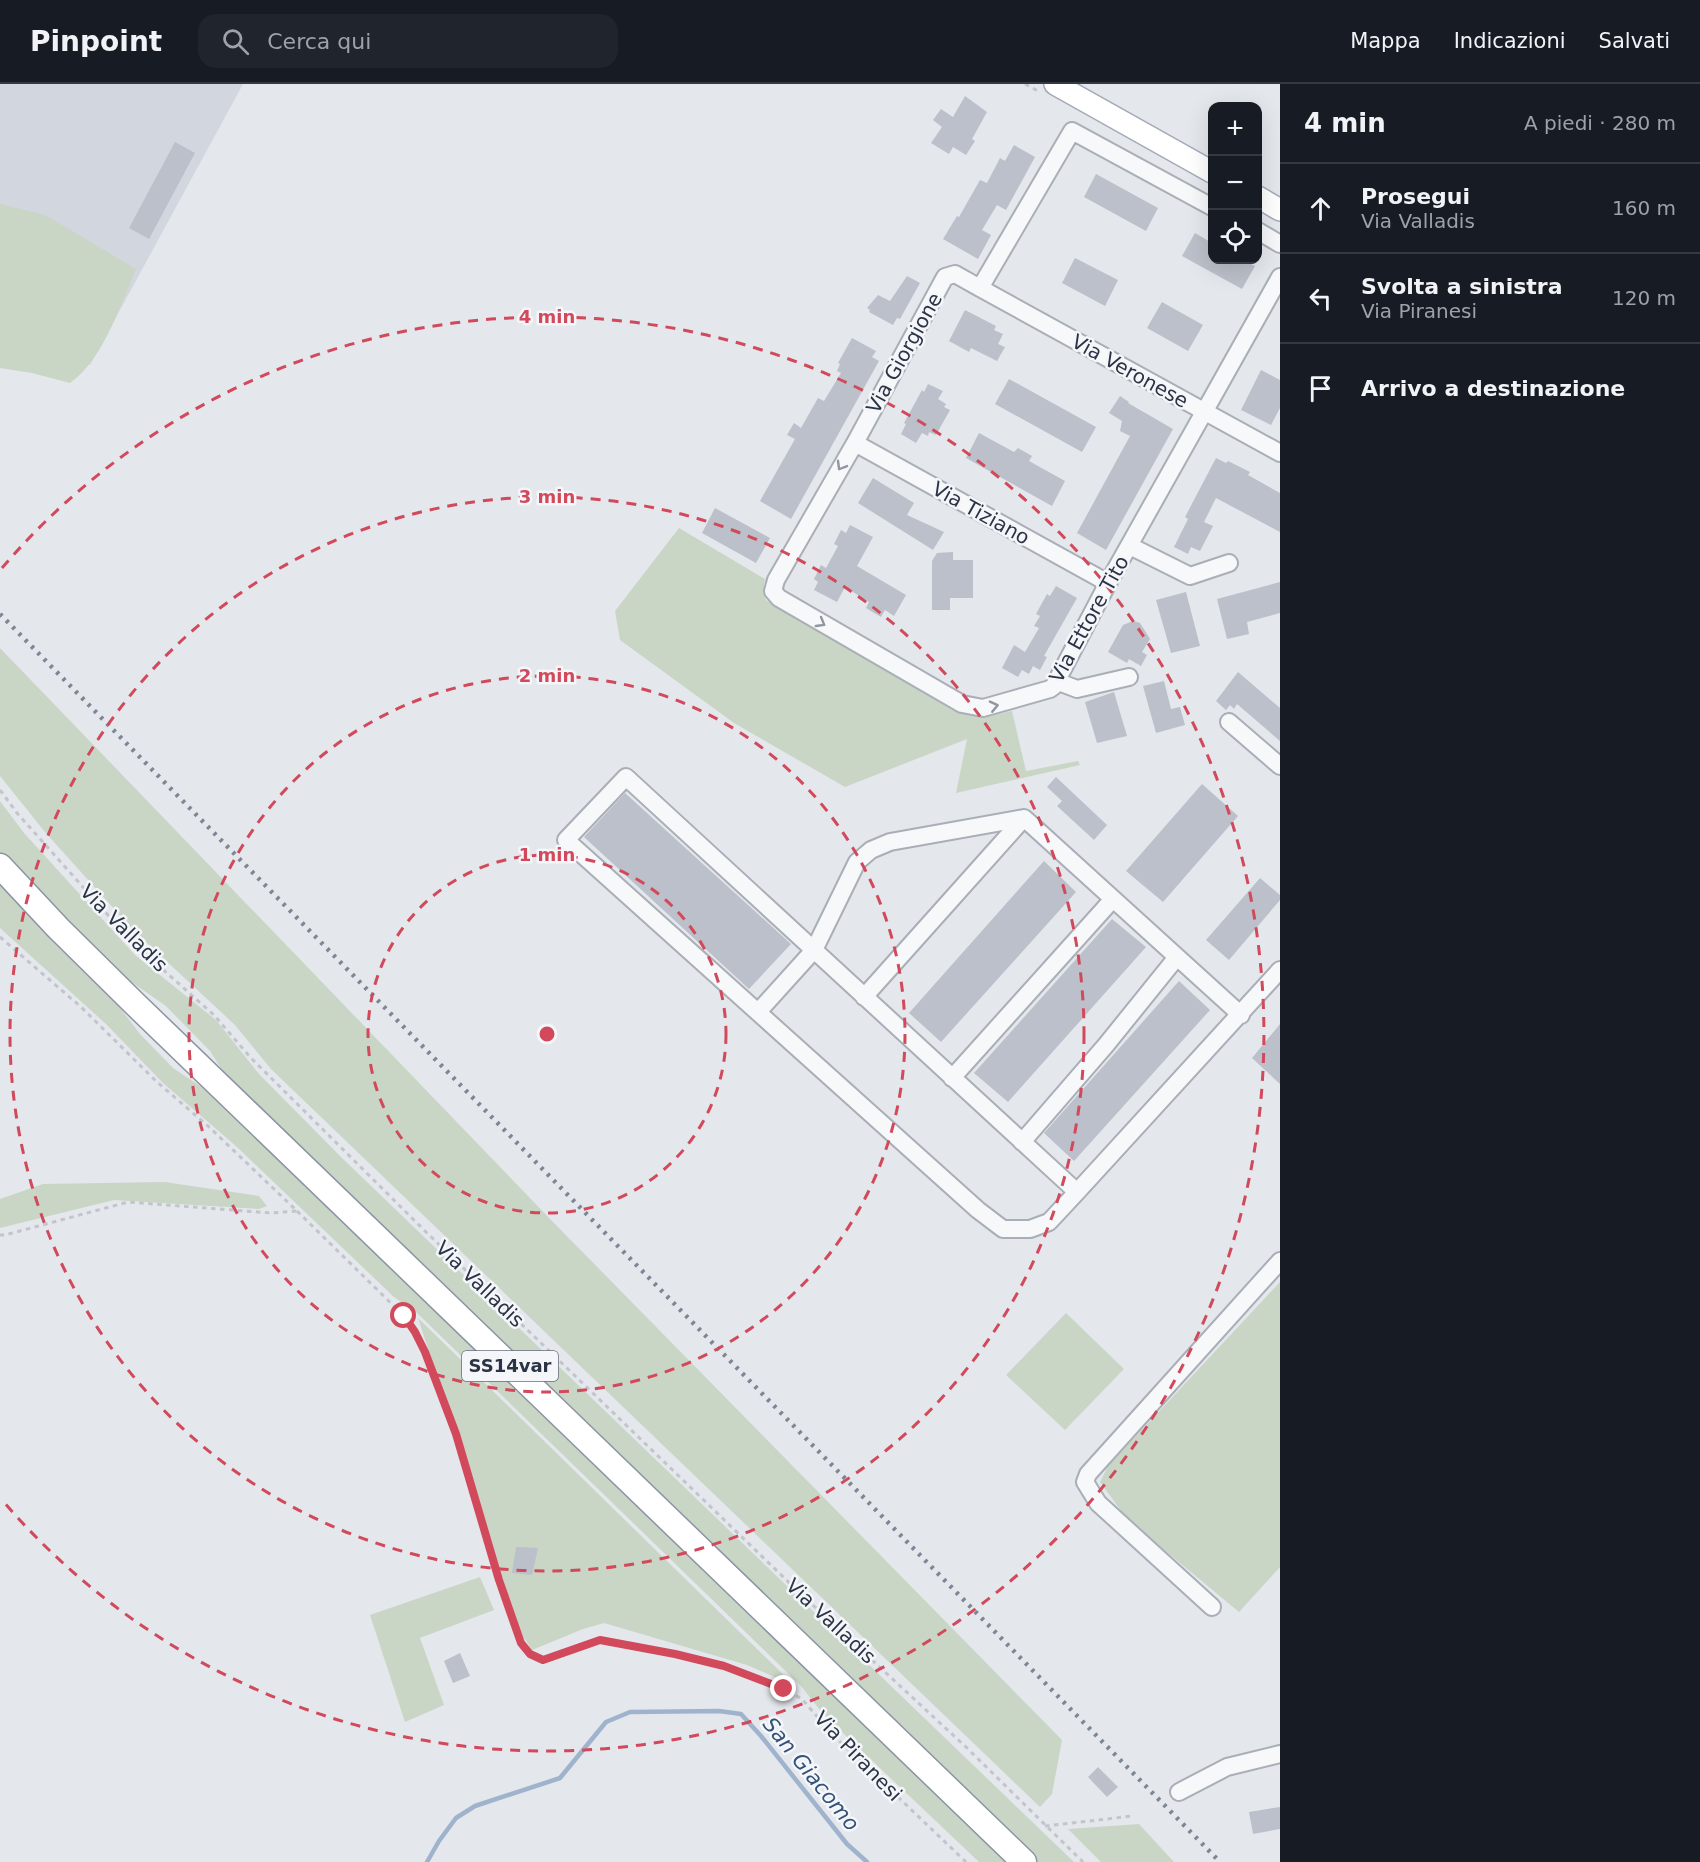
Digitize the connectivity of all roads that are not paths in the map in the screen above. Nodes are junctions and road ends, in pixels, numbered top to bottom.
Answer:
1 (1054, 84) edge
2 (1208, 170) edge
3 (1262, 200) edge
4 (1208, 205) edge
5 (1280, 210) edge
6 (1262, 234) edge
7 (1280, 243) edge
8 (1280, 277) edge
9 (980, 288) junction
10 (1206, 412) junction
11 (855, 442) junction
12 (1280, 453) edge
13 (1130, 546) junction
14 (1229, 563) dead end
15 (1108, 583) junction
16 (773, 591) joint
17 (1129, 676) dead end
18 (1056, 681) junction
19 (1229, 722) dead end
20 (1280, 766) edge
21 (1024, 818) junction
22 (0, 866) edge
23 (1113, 899) junction
24 (814, 950) junction
25 (1177, 957) junction
26 (1280, 970) edge
27 (864, 997) junction
28 (758, 1012) junction
29 (1241, 1015) junction
30 (952, 1078) junction
31 (1022, 1142) junction
32 (1077, 1192) junction
33 (1280, 1261) edge
34 (1212, 1607) dead end
35 (1280, 1754) edge
36 (1179, 1792) dead end
37 (1024, 1862) edge

1 - 2 main road
3 - 5 main road
4 - 9 street
6 - 7 street
8 - 10 street, Via Ettore Tito
9 - 10 street, Via Veronese
9 - 11 street, Via Giorgione
10 - 12 street, Via Veronese
10 - 13 street, Via Ettore Tito
11 - 15 street, Via Tiziano
11 -> 16 street, Via Giorgione
13 - 14 street
13 - 15 street, Via Ettore Tito
15 - 18 street, Via Ettore Tito
16 -> 18 street, Via Ettore Tito
17 - 18 street
19 - 20 street
21 - 23 street
21 - 24 street
21 - 27 street
22 - 37 highway, SS14var
23 - 25 street
23 - 30 street
24 - 27 street
24 - 28 street
24 - 28 street
25 - 29 street
25 - 31 street
26 - 29 street
27 - 30 street
28 - 32 street
29 - 32 street
30 - 31 street
31 - 32 street
33 - 34 street
35 - 36 street

